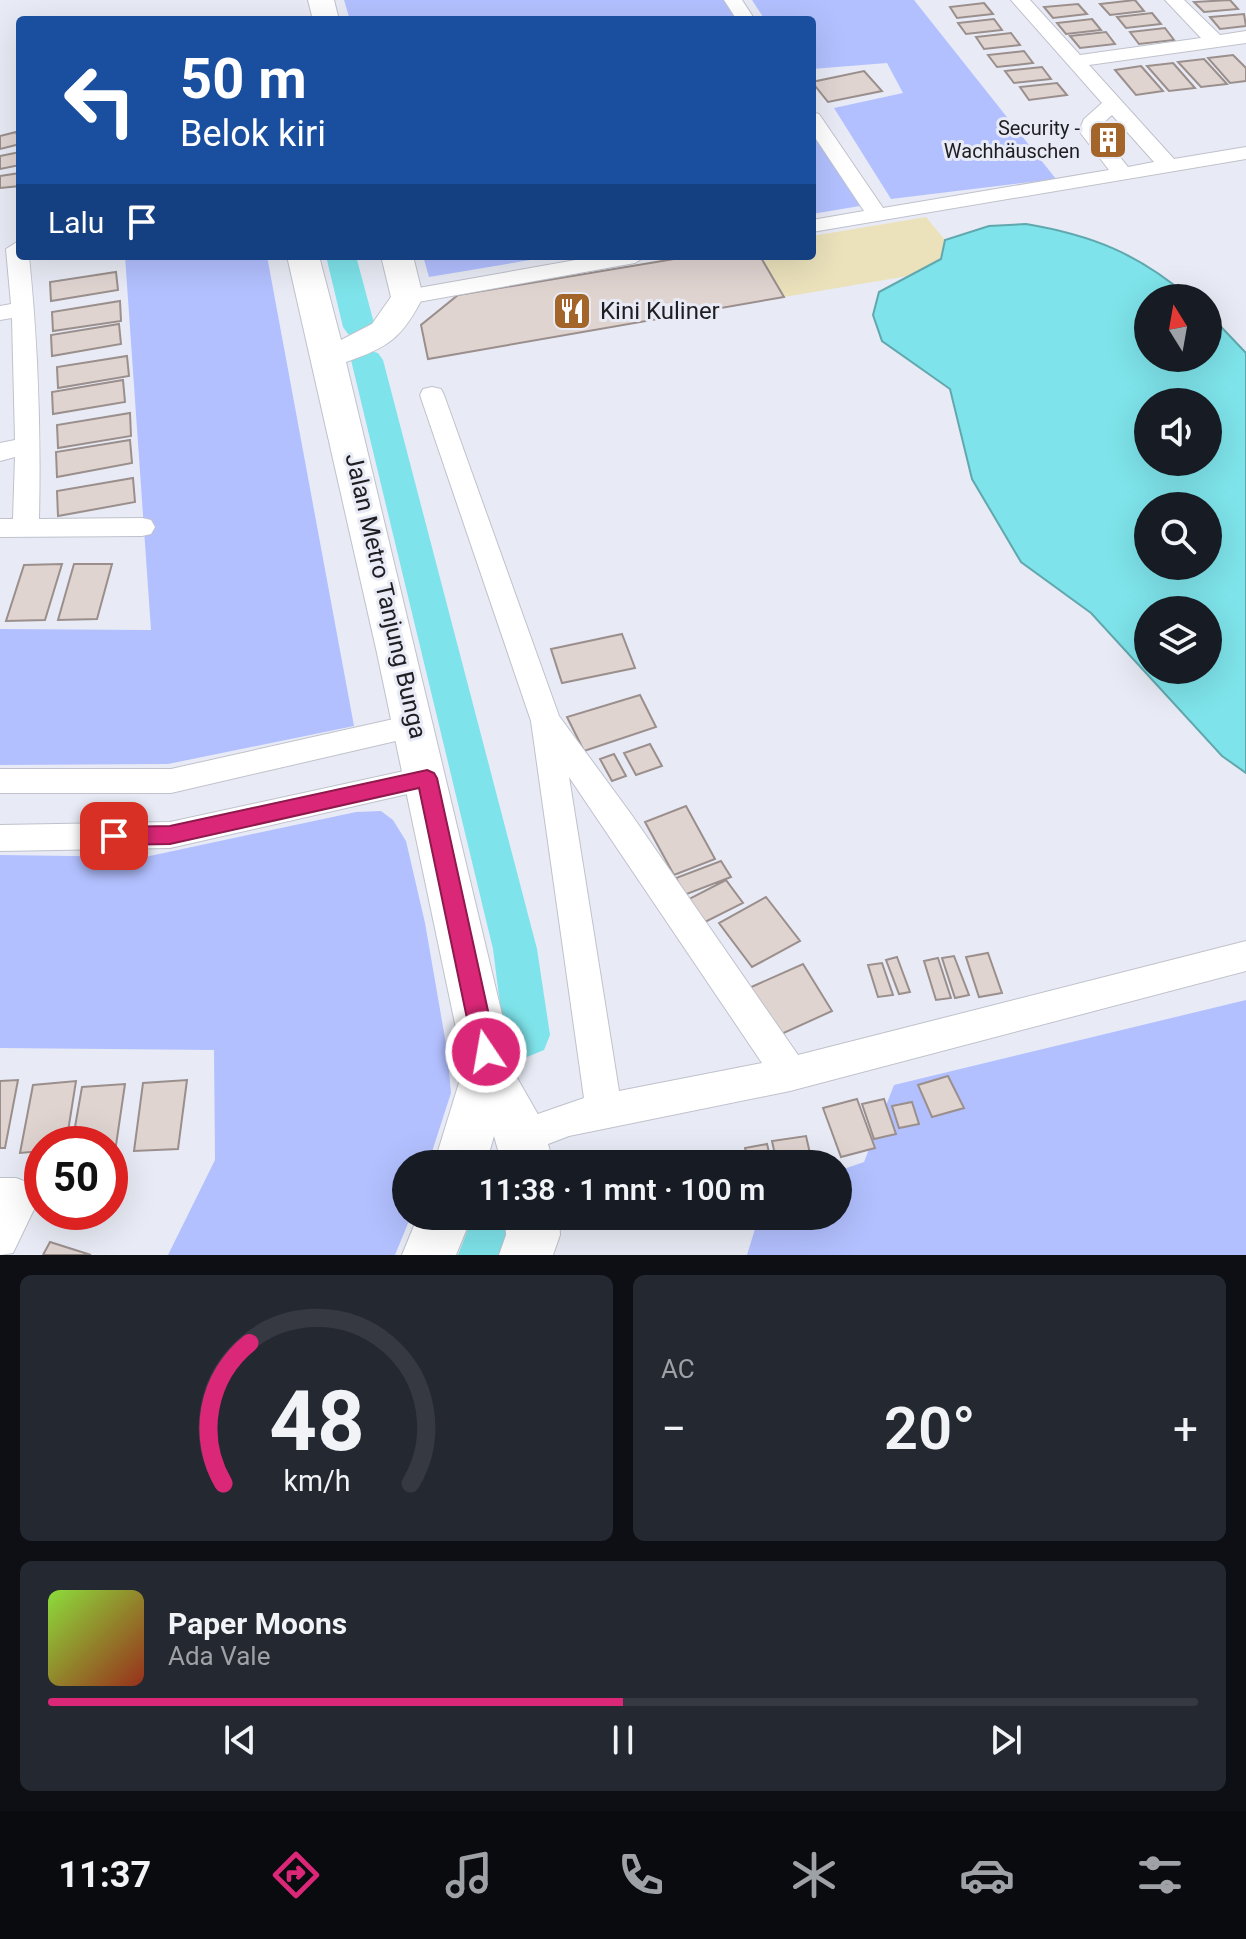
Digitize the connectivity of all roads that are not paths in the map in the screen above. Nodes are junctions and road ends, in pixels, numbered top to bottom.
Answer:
1 (1020, 0) edge
2 (1174, 0) edge
3 (1246, 37) edge
4 (1216, 42) junction
5 (1074, 62) junction
6 (1111, 105) junction
7 (816, 124) edge
8 (1246, 153) edge
9 (1168, 165) junction
10 (1122, 173) junction
11 (877, 215) junction
12 (816, 225) edge
13 (12, 243) edge
14 (304, 260) edge
15 (398, 260) edge
16 (613, 260) edge
17 (407, 297) junction
18 (12, 311) edge
19 (328, 356) junction
20 (432, 395) dead end
21 (28, 446) junction
22 (0, 452) edge
23 (142, 527) dead end
24 (13, 528) edge
25 (546, 721) junction
26 (416, 726) junction
27 (427, 778) junction
28 (0, 781) edge
29 (0, 838) edge
30 (1246, 956) edge
31 (487, 1073) junction
32 (790, 1074) junction
33 (604, 1111) junction
34 (464, 1150) edge
35 (525, 1150) edge
36 (0, 1196) edge
37 (439, 1230) edge
38 (533, 1230) edge
39 (0, 1240) edge
40 (429, 1255) edge
41 (526, 1255) edge

1 - 5 street
2 - 4 street
3 - 4 street
4 - 5 street
5 - 6 street
6 - 9 street
6 - 10 street
7 - 11 street
8 - 9 street
9 - 10 street
10 - 11 street
11 - 12 street
13 - 18 street
14 - 19 main road, Jalan Metro Tanjung Bunga
15 - 17 main road
16 - 17 street
17 - 19 main road
18 - 21 street
19 - 26 main road, Jalan Metro Tanjung Bunga
20 - 25 street
21 - 22 street
21 - 24 street
23 - 24 street
25 - 32 street
25 - 33 street
26 - 27 main road, Jalan Metro Tanjung Bunga
26 - 28 street
27 - 29 street
27 - 31 main road, Jalan Metro Tanjung Bunga
30 - 32 street
31 - 34 main road, Jalan Metro Tanjung Bunga
31 - 35 main road, Jalan Metro Tanjung Bunga
32 - 33 street
33 - 35 street
36 - 39 street
37 - 40 main road
38 - 41 main road

